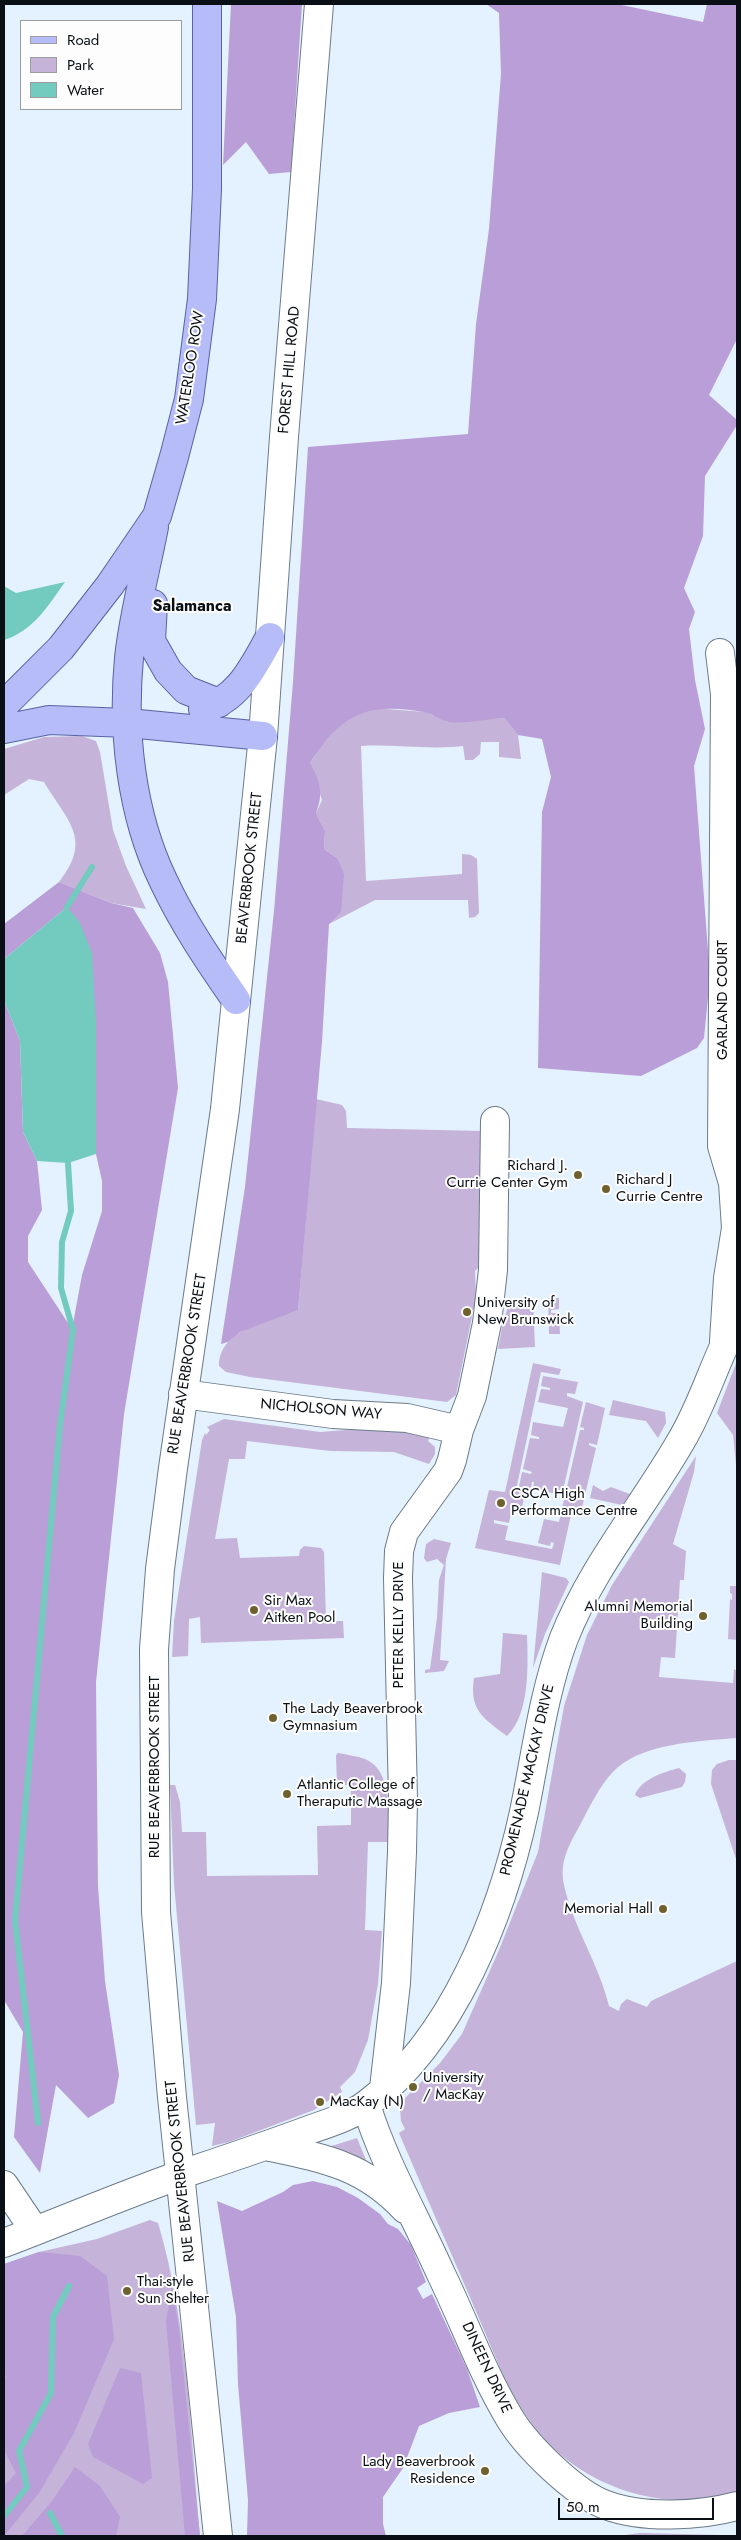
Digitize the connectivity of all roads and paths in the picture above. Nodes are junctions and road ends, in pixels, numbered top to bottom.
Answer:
1 (207, 4) edge
2 (319, 4) edge
3 (157, 516) junction
4 (270, 637) junction
5 (720, 653) dead end
6 (731, 693) edge
7 (219, 703) junction
8 (4, 704) edge
9 (128, 723) junction
10 (4, 729) edge
11 (263, 736) junction
12 (236, 1000) junction
13 (494, 1121) dead end
14 (736, 1230) edge
15 (737, 1320) edge
16 (723, 1344) junction
17 (183, 1394) junction
18 (459, 1430) junction
19 (375, 2096) junction
20 (266, 2146) junction
21 (181, 2175) junction
22 (4, 2185) edge
23 (420, 2226) junction
24 (36, 2231) junction
25 (4, 2243) edge
26 (737, 2506) edge
27 (218, 2536) edge

1 - 3 main road, WATERLOO ROW
2 - 4 street, FOREST HILL ROAD
3 - 7 main road
3 - 8 main road, WATERLOO ROW
3 - 9 main road
4 - 7 main road
4 - 11 street, FOREST HILL ROAD
5 - 6 street, GARLAND COURT
6 - 14 street, GARLAND COURT
7 - 9 main road
9 - 10 main road
9 - 11 main road
9 - 12 main road
11 - 12 street, BEAVERBROOK STREET
12 - 17 street, RUE BEAVERBROOK STREET
13 - 18 street, PETER KELLY DRIVE
14 - 16 street, GARLAND COURT
15 - 16 street, PROMENADE MACKAY DRIVE
16 - 19 street, PROMENADE MACKAY DRIVE
17 - 18 street, NICHOLSON WAY
17 - 21 street, RUE BEAVERBROOK STREET
18 - 19 street, PETER KELLY DRIVE
19 - 20 street, PROMENADE MACKAY DRIVE
19 - 23 street, DINEEN DRIVE
20 - 21 street, PROMENADE MACKAY DRIVE
20 - 23 street
21 - 24 street, PROMENADE MACKAY DRIVE
21 - 27 street, RUE BEAVERBROOK STREET
22 - 24 street
23 - 26 street, DINEEN DRIVE
24 - 25 street, PROMENADE MACKAY DRIVE

